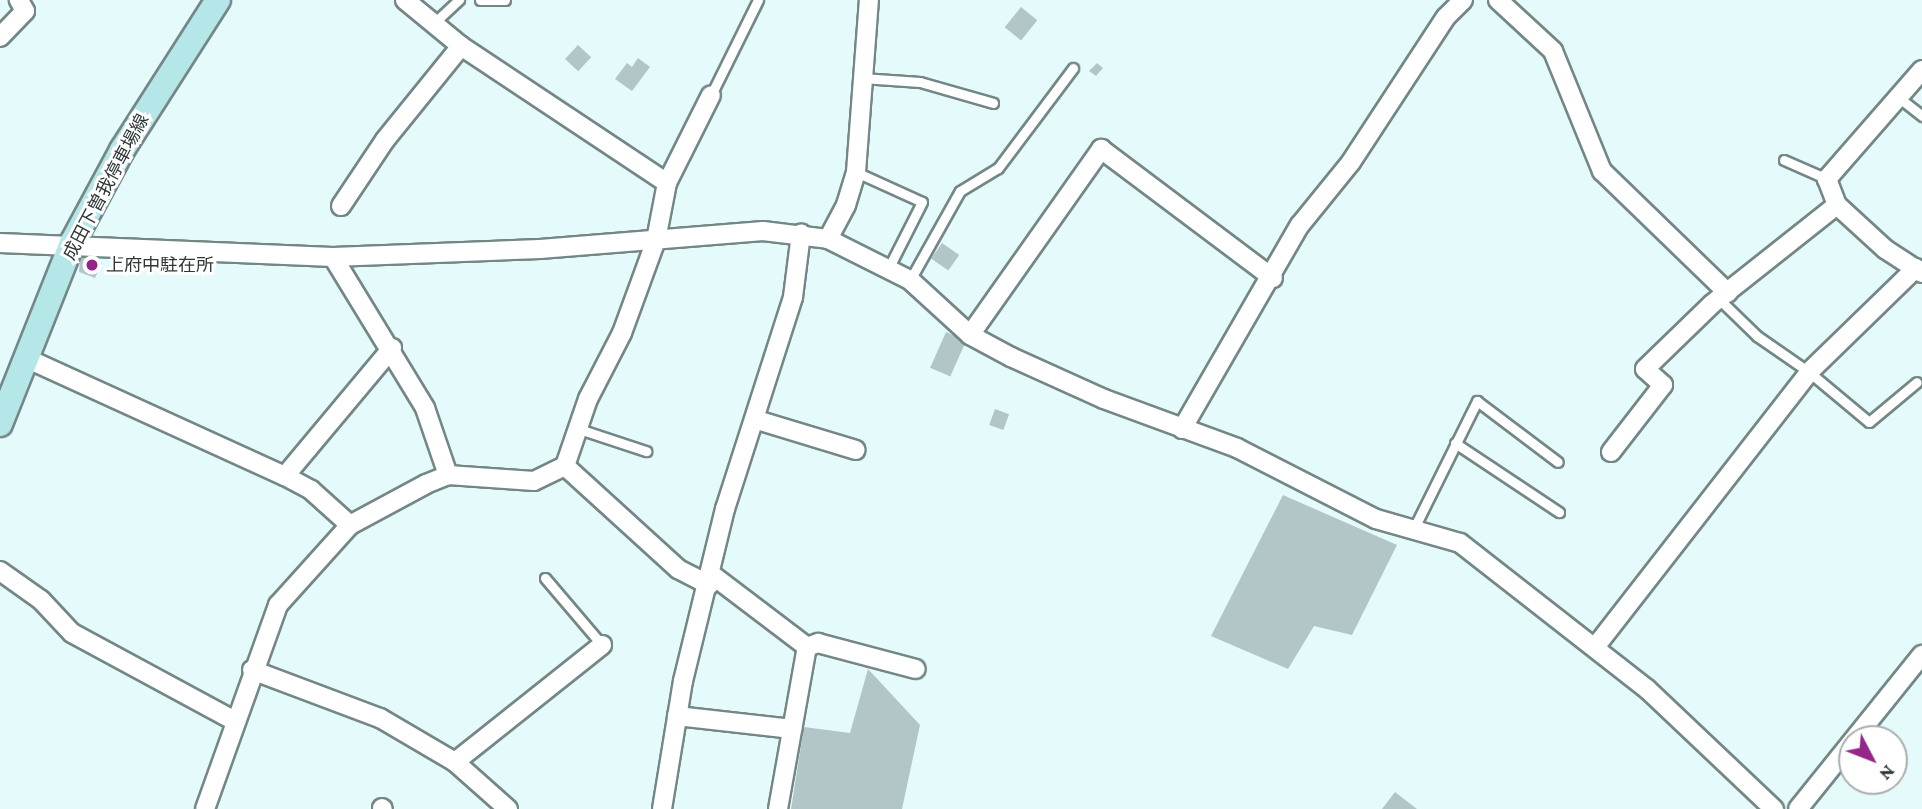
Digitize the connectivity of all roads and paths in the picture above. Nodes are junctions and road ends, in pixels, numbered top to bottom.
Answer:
1 (19, 0) edge
2 (218, 0) edge
3 (405, 0) edge
4 (459, 0) edge
5 (480, 0) edge
6 (505, 0) edge
7 (758, 0) edge
8 (869, 0) edge
9 (1463, 0) edge
10 (1498, 0) edge
11 (435, 22) junction
12 (0, 37) edge
13 (461, 46) junction
14 (1073, 68) dead end
15 (1922, 70) edge
16 (862, 78) junction
17 (711, 96) joint
18 (1896, 96) junction
19 (993, 103) dead end
20 (1922, 116) edge
21 (1784, 160) dead end
22 (856, 172) junction
23 (1827, 179) junction
24 (667, 183) junction
25 (1837, 205) junction
26 (341, 206) dead end
27 (801, 234) junction
28 (828, 239) junction
29 (656, 240) junction
30 (0, 243) edge
31 (72, 243) junction
32 (333, 257) junction
33 (889, 267) junction
34 (1919, 271) edge
35 (1273, 278) junction
36 (910, 280) junction
37 (1724, 297) junction
38 (970, 335) junction
39 (392, 348) junction
40 (28, 359) junction
41 (1809, 372) junction
42 (1917, 383) dead end
43 (757, 420) junction
44 (0, 424) edge
45 (579, 429) junction
46 (1182, 429) junction
47 (1455, 443) junction
48 (856, 450) dead end
49 (646, 451) dead end
50 (1611, 452) dead end
51 (1558, 462) dead end
52 (565, 466) junction
53 (449, 475) junction
54 (285, 476) junction
55 (1559, 512) dead end
56 (350, 525) junction
57 (1415, 528) junction
58 (0, 571) edge
59 (545, 578) dead end
60 (710, 579) junction
61 (602, 645) joint
62 (1596, 646) junction
63 (807, 647) junction
64 (1922, 655) edge
65 (916, 669) dead end
66 (252, 670) junction
67 (677, 716) junction
68 (233, 720) junction
69 (792, 729) junction
70 (455, 762) junction
71 (205, 809) edge
72 (508, 809) edge
73 (662, 809) edge
74 (778, 809) edge
75 (1774, 809) edge
76 (1798, 809) edge

1 - 12 street
2 - 31 main road, 成田下曽我停車場線
3 - 11 street
4 - 11 lane
5 - 6 lane
7 - 17 lane
8 - 16 street
9 - 35 street
10 - 37 street
11 - 13 street
13 - 24 street
13 - 26 street
14 - 36 lane
15 - 18 street
16 - 19 lane
16 - 22 street
17 - 24 street
18 - 20 lane
18 - 23 street
21 - 23 lane
22 - 28 street
22 - 33 lane
23 - 25 street
24 - 29 street
25 - 34 street
25 - 37 street
27 - 28 street
27 - 29 street
27 - 43 street
28 - 33 street
29 - 32 street
29 - 45 street
30 - 31 street
31 - 32 street
31 - 40 main road, 成田下曽我停車場線
32 - 39 street
33 - 36 street
34 - 41 street
35 - 38 street
35 - 46 street
36 - 38 street
37 - 41 lane
37 - 50 street
38 - 46 street
39 - 53 street
39 - 54 street
40 - 44 main road, 成田下曽我停車場線
40 - 54 street
41 - 42 lane
41 - 62 street
43 - 48 street
43 - 60 street
45 - 49 lane
45 - 52 street
46 - 57 street
47 - 51 lane
47 - 55 lane
47 - 57 lane
52 - 53 street
52 - 60 street
53 - 56 street
54 - 56 street
56 - 66 street
57 - 62 street
58 - 68 street
59 - 61 lane
60 - 63 street
60 - 67 street
61 - 70 street
62 - 75 street
63 - 65 street
63 - 69 street
64 - 76 street
66 - 68 street
66 - 70 street
67 - 69 street
67 - 73 street
68 - 71 street
69 - 74 street
70 - 72 street

